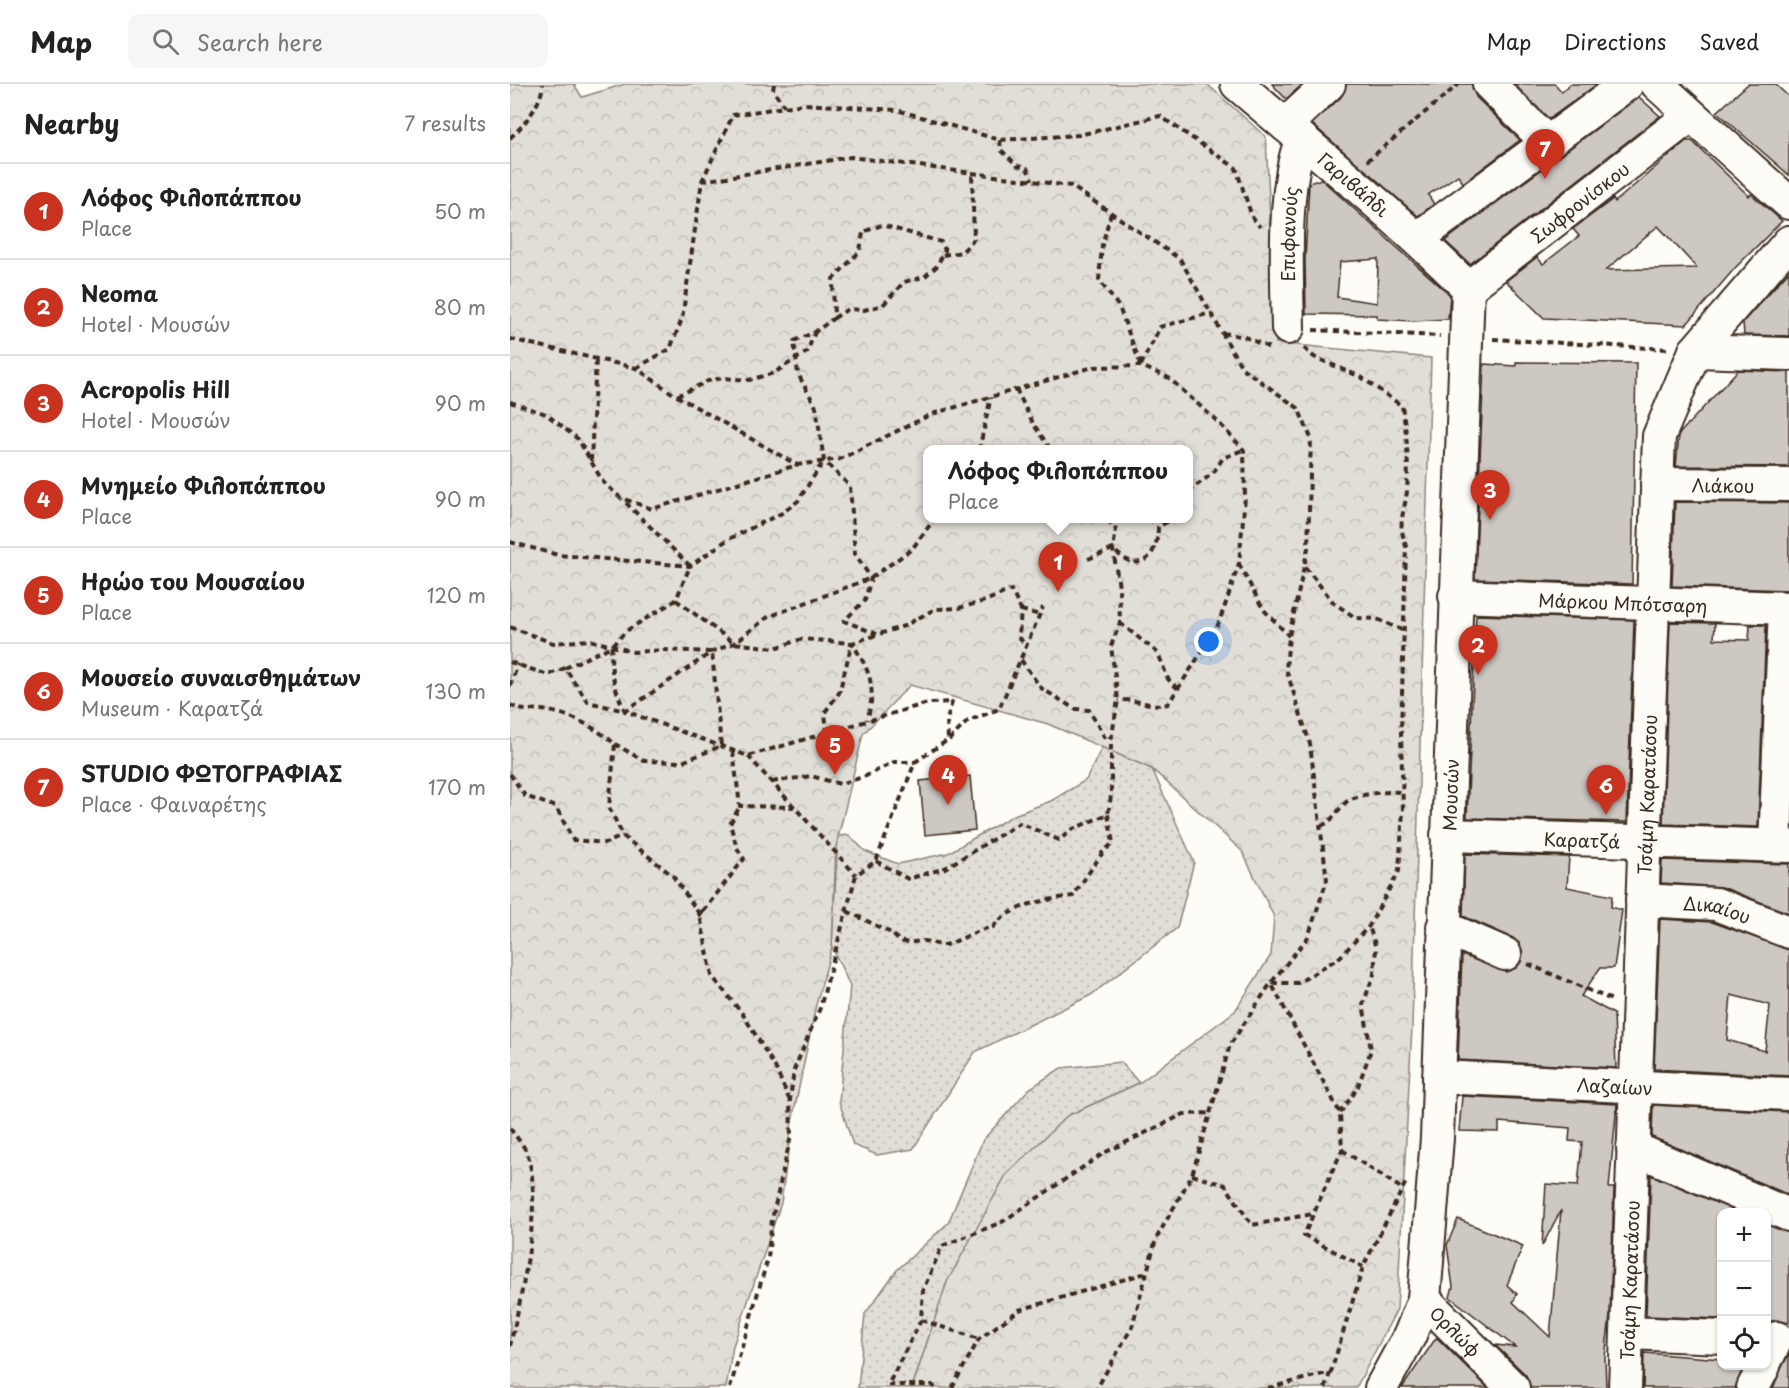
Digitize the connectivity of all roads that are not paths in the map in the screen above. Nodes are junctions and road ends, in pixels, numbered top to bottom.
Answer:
1 (1237, 84) edge
2 (1329, 84) edge
3 (1489, 84) edge
4 (1627, 84) edge
5 (1657, 84) edge
6 (1691, 115) junction
7 (1293, 132) junction
8 (1548, 143) junction
9 (1789, 203) edge
10 (1418, 238) junction
11 (1789, 242) edge
12 (1468, 288) junction
13 (1286, 343) road end
14 (1695, 351) junction
15 (1789, 354) edge
16 (1657, 484) junction
17 (1789, 485) edge
18 (1455, 596) junction
19 (1651, 602) junction
20 (1787, 608) edge
21 (1447, 836) junction
22 (1642, 841) junction
23 (1782, 845) edge
24 (1642, 900) junction
25 (1443, 927) junction
26 (1789, 932) edge
27 (1505, 954) dead end
28 (1439, 1077) junction
29 (1636, 1087) junction
30 (1789, 1094) edge
31 (1634, 1148) junction
32 (1789, 1215) edge
33 (1424, 1299) junction
34 (1628, 1333) junction
35 (1717, 1337) edge
36 (1773, 1348) edge
37 (1390, 1384) edge
38 (1513, 1388) edge
39 (1625, 1388) edge
40 (1753, 1388) edge

1 - 7 street, Γαριβάλδι
2 - 7 street
3 - 8 street
4 - 8 street
5 - 6 street
6 - 9 street
6 - 12 street, Σωφρονίσκου
7 - 10 street, Γαριβάλδι
7 - 13 street, Επιφανούς
8 - 10 street
10 - 12 street, Γαριβάλδι
11 - 14 street, Τσάμη Καρατάσου
12 - 18 street, Μουσών
14 - 15 street
14 - 16 street, Τσάμη Καρατάσου
16 - 17 street, Λιάκου
16 - 19 street, Τσάμη Καρατάσου
18 - 19 street, Μάρκου Μπότσαρη
18 - 21 street, Μουσών
19 - 20 street, Μάρκου Μπότσαρη
19 - 22 street, Τσάμη Καρατάσου
20 - 23 street
21 - 22 street, Καρατζά
21 - 25 street, Μουσών
22 - 23 street, Καρατζά
22 - 24 street, Τσάμη Καρατάσου
24 - 26 street, Δικαίου
24 - 29 street, Τσάμη Καρατάσου
25 - 27 street
25 - 28 street, Μουσών
28 - 29 street, Λαζαίων
28 - 33 street, Μουσών
29 - 30 street, Λαζαίων
29 - 31 street, Τσάμη Καρατάσου
31 - 32 street
31 - 34 street, Τσάμη Καρατάσου
33 - 37 street, Μουσών
33 - 38 street, Ορλώφ
34 - 35 street
34 - 39 street, Τσάμη Καρατάσου
36 - 40 street

